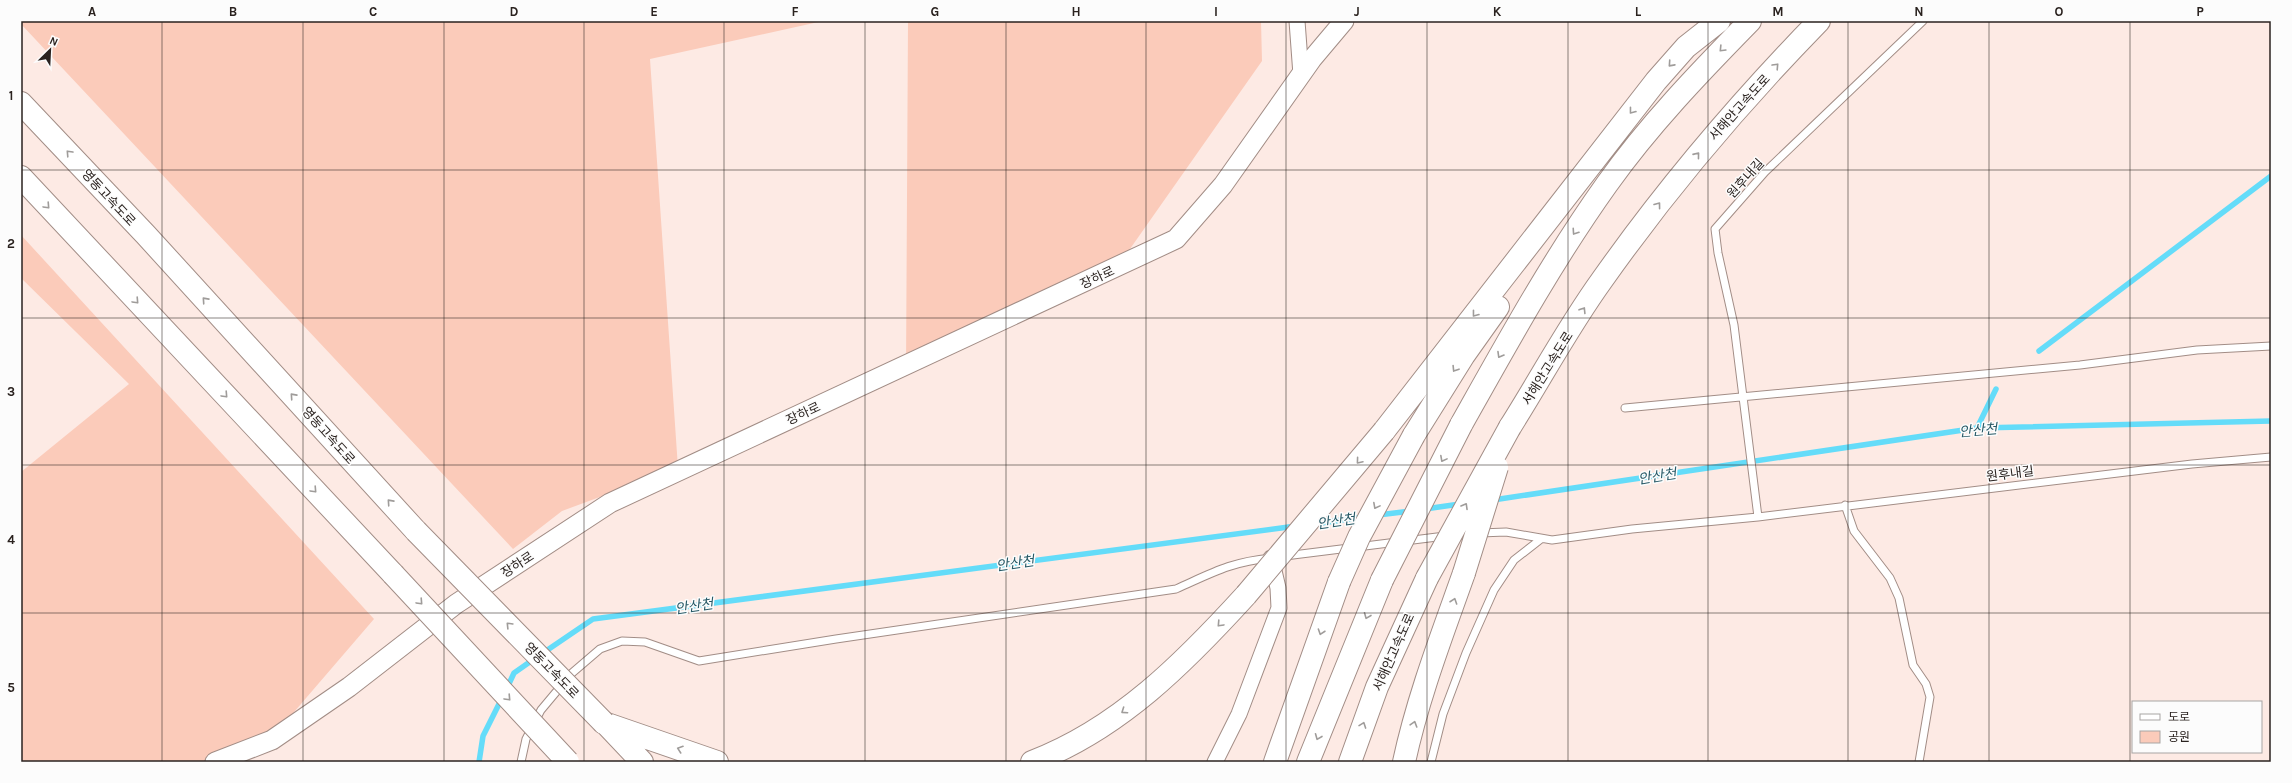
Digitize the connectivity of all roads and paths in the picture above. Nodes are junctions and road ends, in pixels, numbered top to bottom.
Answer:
1 (1297, 21) edge
2 (1344, 21) edge
3 (1719, 21) edge
4 (1750, 21) edge
5 (1819, 21) edge
6 (1923, 21) edge
7 (1301, 75) junction
8 (21, 103) edge
9 (1664, 111) junction
10 (21, 177) edge
11 (2271, 346) edge
12 (1743, 397) junction
13 (1626, 408) dead end
14 (1510, 427) junction
15 (2271, 457) edge
16 (1845, 505) junction
17 (1758, 513) junction
18 (1541, 539) junction
19 (1271, 558) junction
20 (604, 723) junction
21 (215, 762) edge
22 (521, 762) edge
23 (568, 762) edge
24 (642, 762) edge
25 (717, 762) edge
26 (1032, 762) edge
27 (1215, 762) edge
28 (1275, 762) edge
29 (1308, 762) edge
30 (1350, 762) edge
31 (1404, 762) edge
32 (1431, 762) edge
33 (1919, 762) edge

1 - 7 street
2 - 7 street, 장하로
3 -> 26 highway, bridge
4 -> 9 highway
14 -> 5 highway, 서해안고속도로
6 - 12 lane, 원후내길
7 - 21 street, 장하로
20 -> 8 highway, 영동고속도로, bridge
9 -> 28 highway, bridge
9 -> 29 highway, bridge
10 -> 23 highway, bridge
11 - 12 lane
12 - 13 lane
12 - 17 lane, 원후내길
30 -> 14 highway, 서해안고속도로, bridge
31 -> 14 highway, bridge
15 - 16 lane, 원후내길
16 - 17 lane, 원후내길
16 - 33 lane
17 - 18 lane, 원후내길
18 - 19 lane, 원후내길
18 - 32 lane
19 - 22 lane, 원후내길
19 - 27 street
20 - 24 highway, 영동고속도로
25 -> 20 highway

